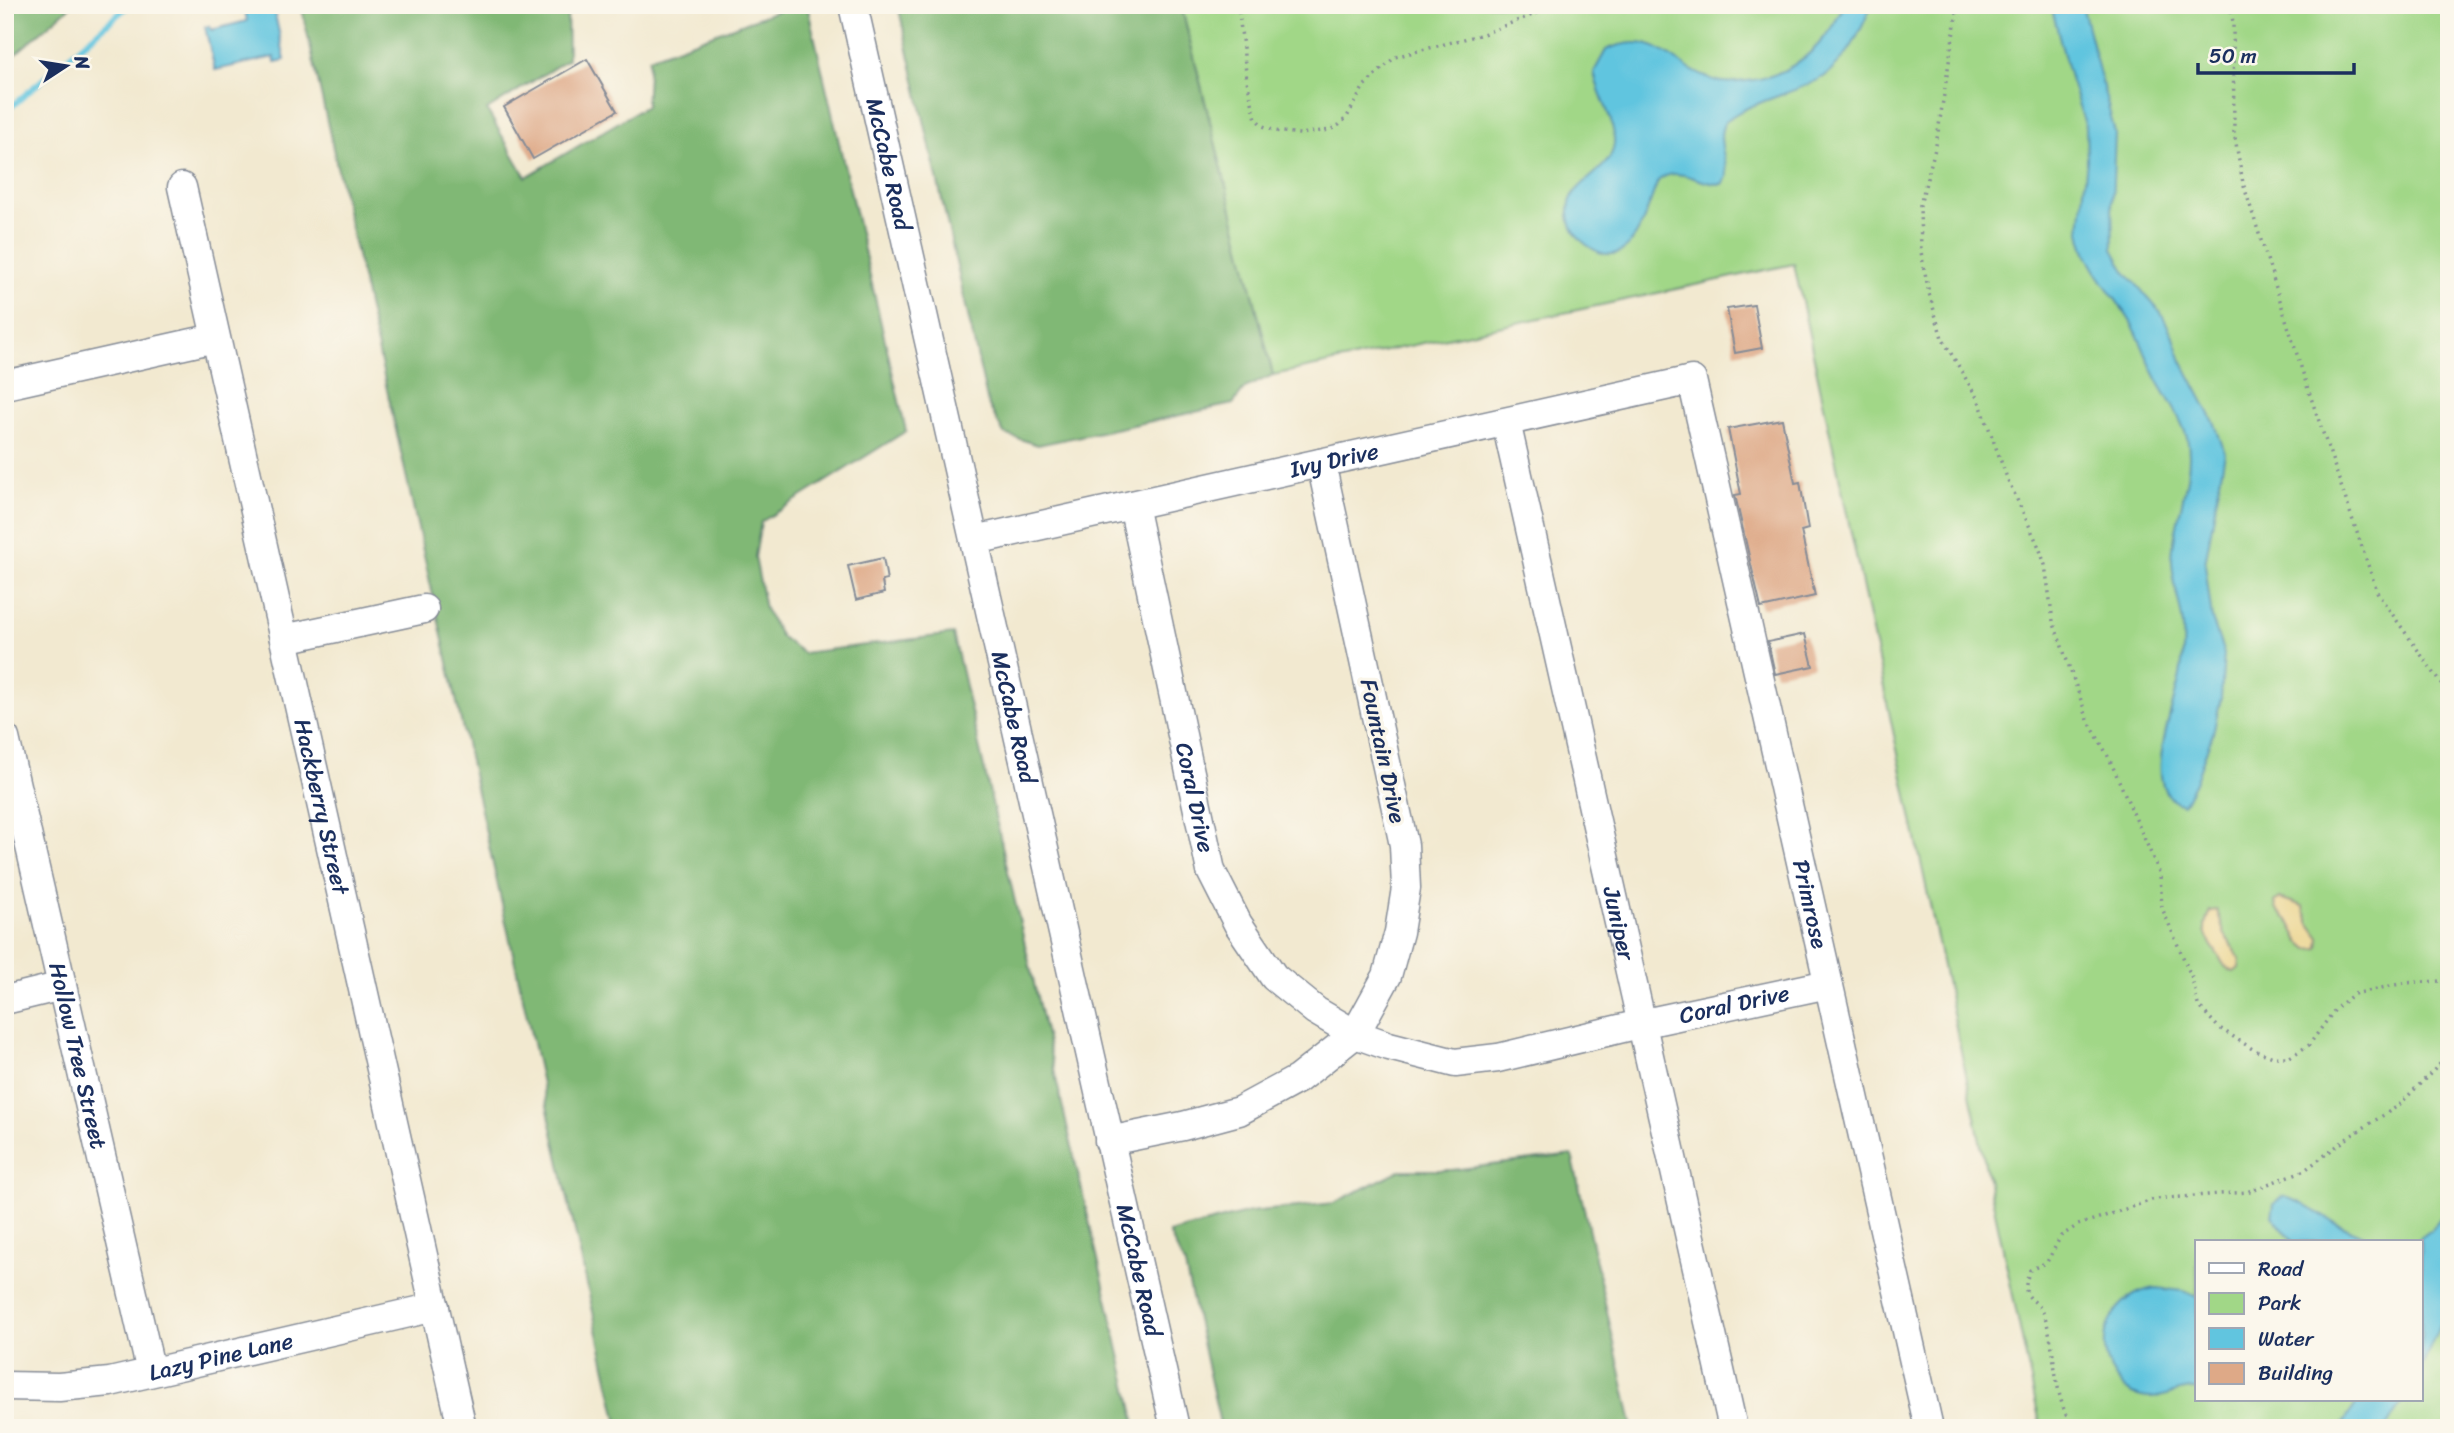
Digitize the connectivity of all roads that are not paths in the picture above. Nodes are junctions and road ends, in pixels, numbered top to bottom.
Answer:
1 (853, 5) edge
2 (182, 187) dead end
3 (215, 338) junction
4 (1692, 380) joint
5 (5, 385) edge
6 (1506, 422) junction
7 (1321, 463) junction
8 (1133, 505) junction
9 (975, 540) junction
10 (424, 609) dead end
11 (284, 639) junction
12 (5, 738) edge
13 (1828, 984) junction
14 (62, 986) junction
15 (5, 1000) edge
16 (1640, 1024) junction
17 (1355, 1034) junction
18 (1109, 1141) junction
19 (435, 1307) junction
20 (150, 1372) junction
21 (5, 1386) edge
22 (462, 1428) edge
23 (1175, 1428) edge
24 (1733, 1428) edge
25 (1929, 1428) edge

1 - 9 street, McCabe Road
2 - 3 street, Hackberry Street
3 - 5 street
3 - 11 street, Hackberry Street
4 - 6 street, Ivy Drive
4 - 13 street, Primrose
6 - 7 street, Ivy Drive
6 - 16 street, Juniper
7 - 8 street, Ivy Drive
7 - 17 street, Fountain Drive
8 - 9 street, Ivy Drive
8 - 17 street, Coral Drive
9 - 18 street, McCabe Road
10 - 11 street
11 - 19 street, Hackberry Street
12 - 14 street, Hollow Tree Street
13 - 16 street, Coral Drive
13 - 25 street, Primrose
14 - 15 street
14 - 20 street, Hollow Tree Street
16 - 17 street, Coral Drive
16 - 24 street, Juniper
17 - 18 street
18 - 23 street, McCabe Road
19 - 20 street, Lazy Pine Lane
19 - 22 street, Hackberry Street
20 - 21 street, Lazy Pine Lane

